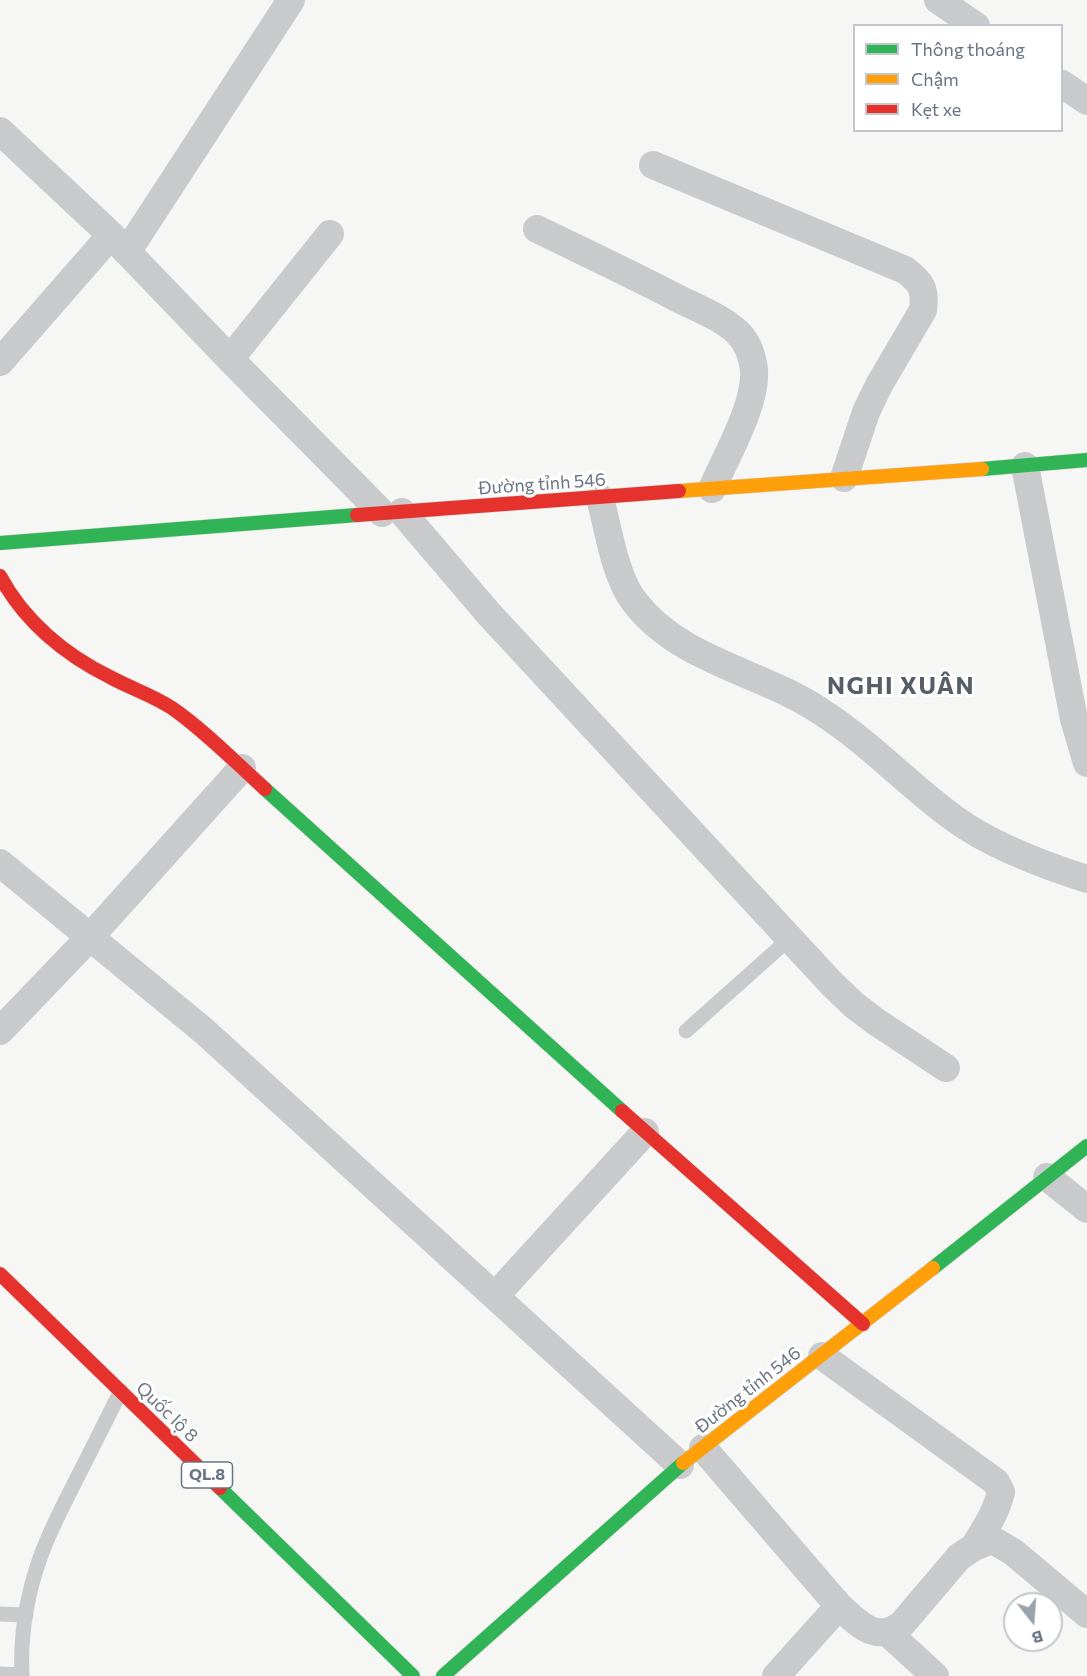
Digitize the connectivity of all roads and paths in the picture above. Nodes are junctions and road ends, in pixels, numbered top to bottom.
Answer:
1 (291, 0) edge
2 (938, 0) edge
3 (973, 24) edge
4 (1063, 85) edge
5 (1087, 101) edge
6 (3, 142) edge
7 (652, 165) dead end
8 (537, 229) dead end
9 (330, 234) dead end
10 (119, 244) junction
11 (230, 359) junction
12 (0, 363) edge
13 (1087, 460) edge
14 (1025, 466) junction
15 (844, 478) junction
16 (712, 489) junction
17 (600, 498) junction
18 (392, 513) junction
19 (0, 543) edge
20 (0, 576) edge
21 (1087, 763) edge
22 (242, 768) junction
23 (0, 863) edge
24 (1087, 879) edge
25 (90, 937) junction
26 (789, 939) junction
27 (0, 1031) edge
28 (686, 1031) dead end
29 (946, 1068) dead end
30 (645, 1132) junction
31 (1087, 1146) edge
32 (1047, 1178) junction
33 (1087, 1209) edge
34 (0, 1274) edge
35 (495, 1296) junction
36 (863, 1324) junction
37 (822, 1356) junction
38 (121, 1391) junction
39 (703, 1448) junction
40 (680, 1466) junction
41 (974, 1546) junction
42 (839, 1606) junction
43 (0, 1614) edge
44 (1087, 1614) edge
45 (26, 1615) junction
46 (887, 1632) junction
47 (0, 1674) edge
48 (22, 1675) edge
49 (413, 1676) edge
50 (443, 1676) edge
51 (776, 1676) edge
52 (935, 1676) edge

1 - 10 street
2 - 3 street
4 - 5 street
6 - 10 street
7 - 15 street
8 - 16 street
9 - 11 street
10 - 11 street
10 - 12 street
11 - 18 street
13 - 14 main road, Đường tỉnh 546
14 - 15 main road, Đường tỉnh 546
14 - 21 street
15 - 16 main road, Đường tỉnh 546
16 - 17 main road, Đường tỉnh 546
17 - 18 main road, Đường tỉnh 546
17 - 24 street
18 - 19 main road, Đường tỉnh 546
18 - 26 street
20 - 22 main road
22 - 25 street
22 - 30 main road
23 - 25 street
25 - 27 street
25 - 35 street
26 - 28 lane
26 - 29 street
30 - 35 street
30 - 36 main road
31 - 32 main road, Đường tỉnh 546
32 - 33 street
32 - 36 main road, Đường tỉnh 546
34 - 38 main road, Quốc lộ 8 / QL.8
35 - 40 street
36 - 37 main road, Đường tỉnh 546
37 - 39 main road, Đường tỉnh 546
37 - 41 street
38 - 45 lane
38 - 49 main road, Quốc lộ 8 / QL.8
39 - 40 main road, Đường tỉnh 546
39 - 42 street
40 - 50 main road, Đường tỉnh 546
41 - 44 street
41 - 46 street
42 - 46 street
42 - 51 street
43 - 45 lane
45 - 48 lane
46 - 52 street
47 - 48 lane

